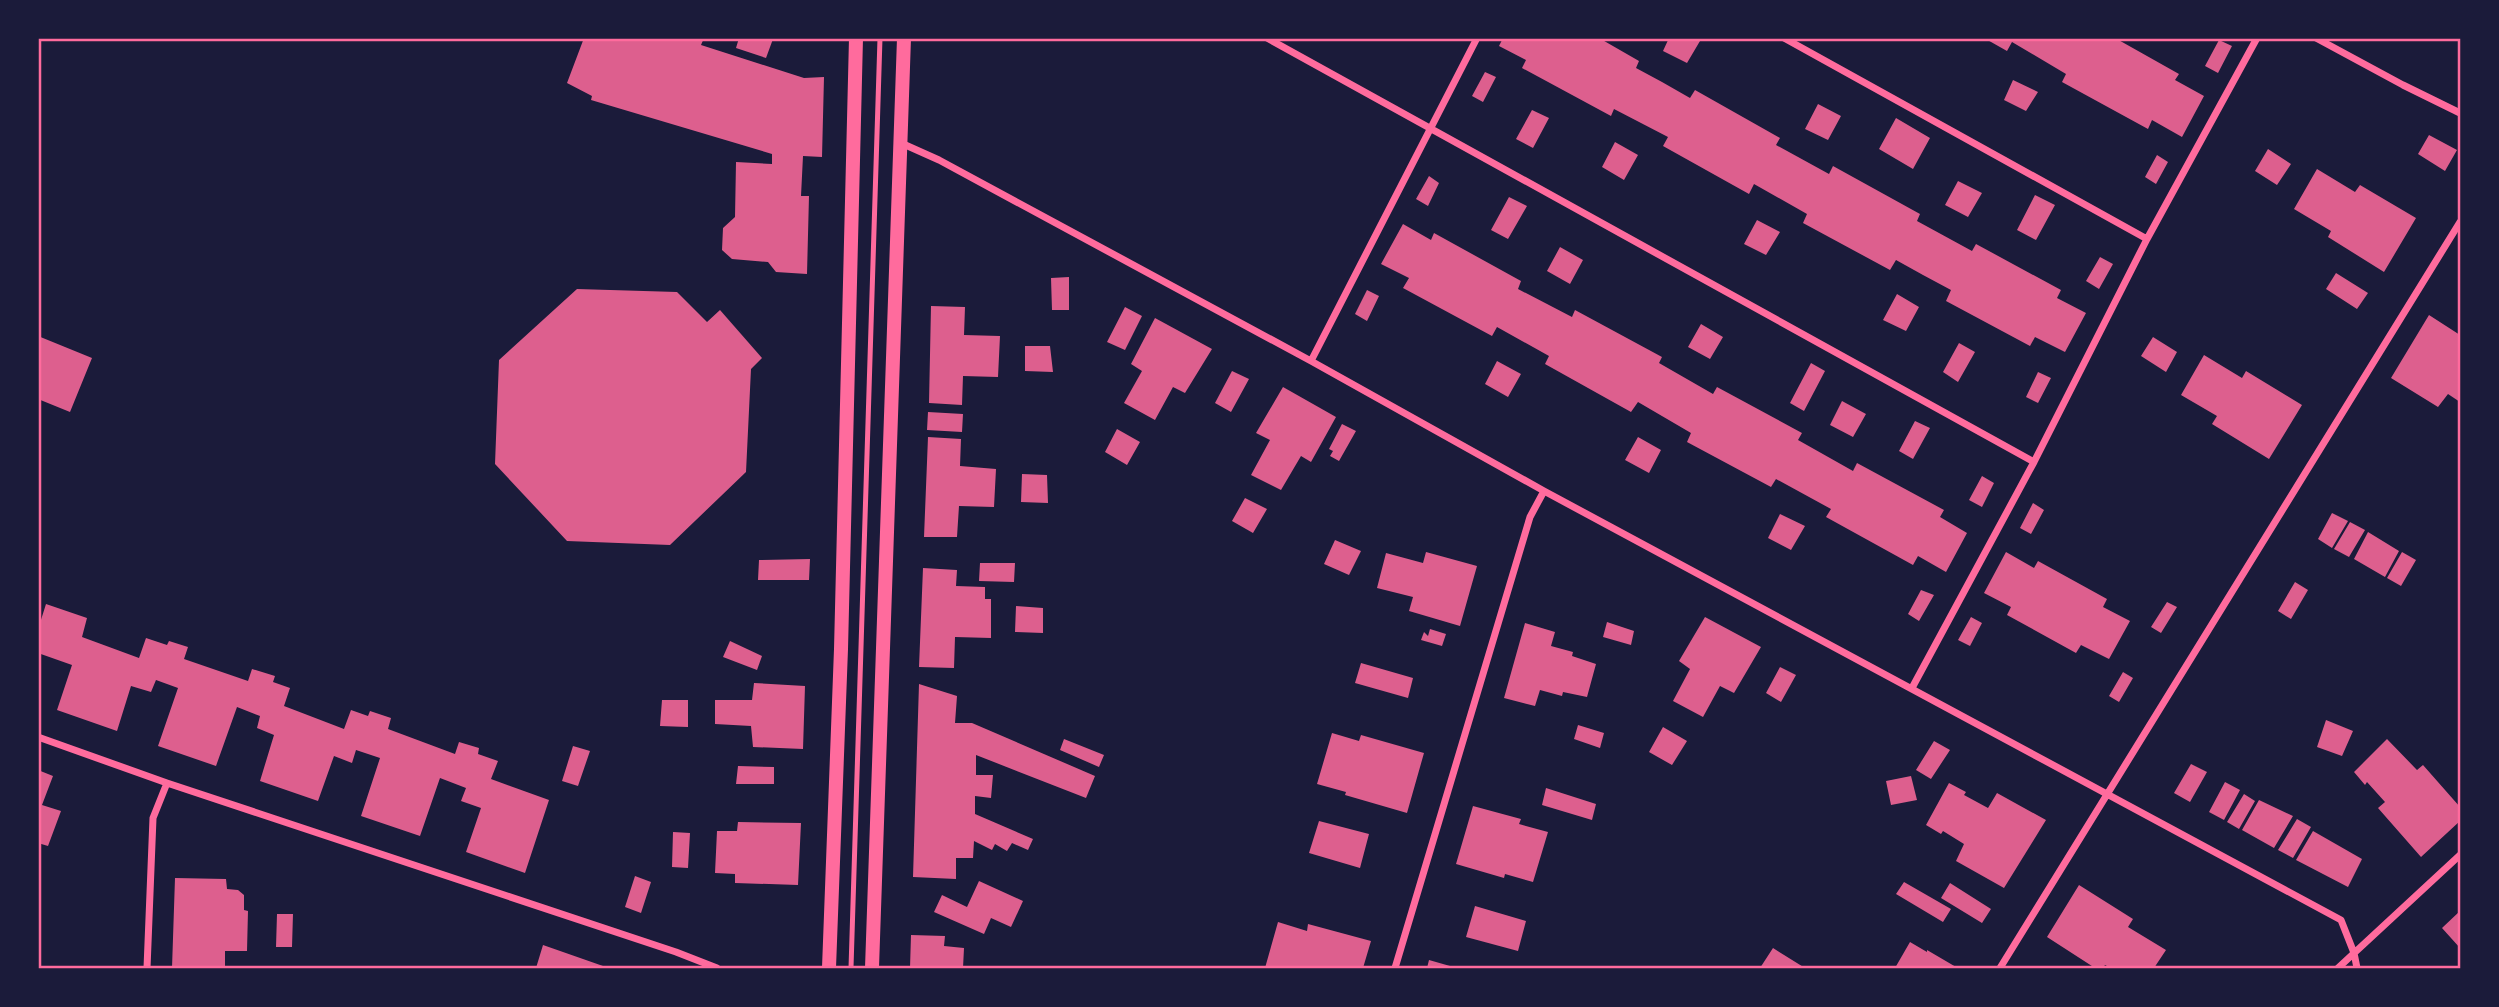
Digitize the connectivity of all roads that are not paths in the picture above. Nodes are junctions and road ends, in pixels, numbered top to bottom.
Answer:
1 (856, 38) edge
2 (880, 38) edge
3 (904, 38) edge
4 (1266, 38) edge
5 (1477, 38) edge
6 (1784, 38) edge
7 (2257, 38) edge
8 (2316, 38) edge
9 (2460, 113) edge
10 (1430, 128) junction
11 (900, 142) junction
12 (2460, 222) edge
13 (2147, 239) junction
14 (1311, 361) junction
15 (2034, 462) junction
16 (1544, 491) junction
17 (1912, 688) junction
18 (38, 737) edge
19 (167, 783) junction
20 (2106, 795) junction
21 (2460, 855) edge
22 (2354, 953) junction
23 (147, 968) edge
24 (717, 968) edge
25 (829, 968) edge
26 (851, 968) edge
27 (872, 968) edge
28 (1395, 968) edge
29 (2000, 968) edge
30 (2338, 968) edge
31 (2357, 968) edge

1 - 25 main road
2 - 26 lane
3 - 11 main road
4 - 10 street
5 - 10 street
6 - 13 street
7 - 13 street
8 - 9 street
10 - 14 street
10 - 15 street
11 - 14 street
11 - 27 main road
12 - 20 street
13 - 15 street
14 - 16 street
15 - 17 street
16 - 17 street
16 - 28 street
17 - 20 street
18 - 19 street
19 - 23 street
19 - 24 street
20 - 22 street
20 - 29 street
21 - 22 street
22 - 30 street
22 - 31 street

